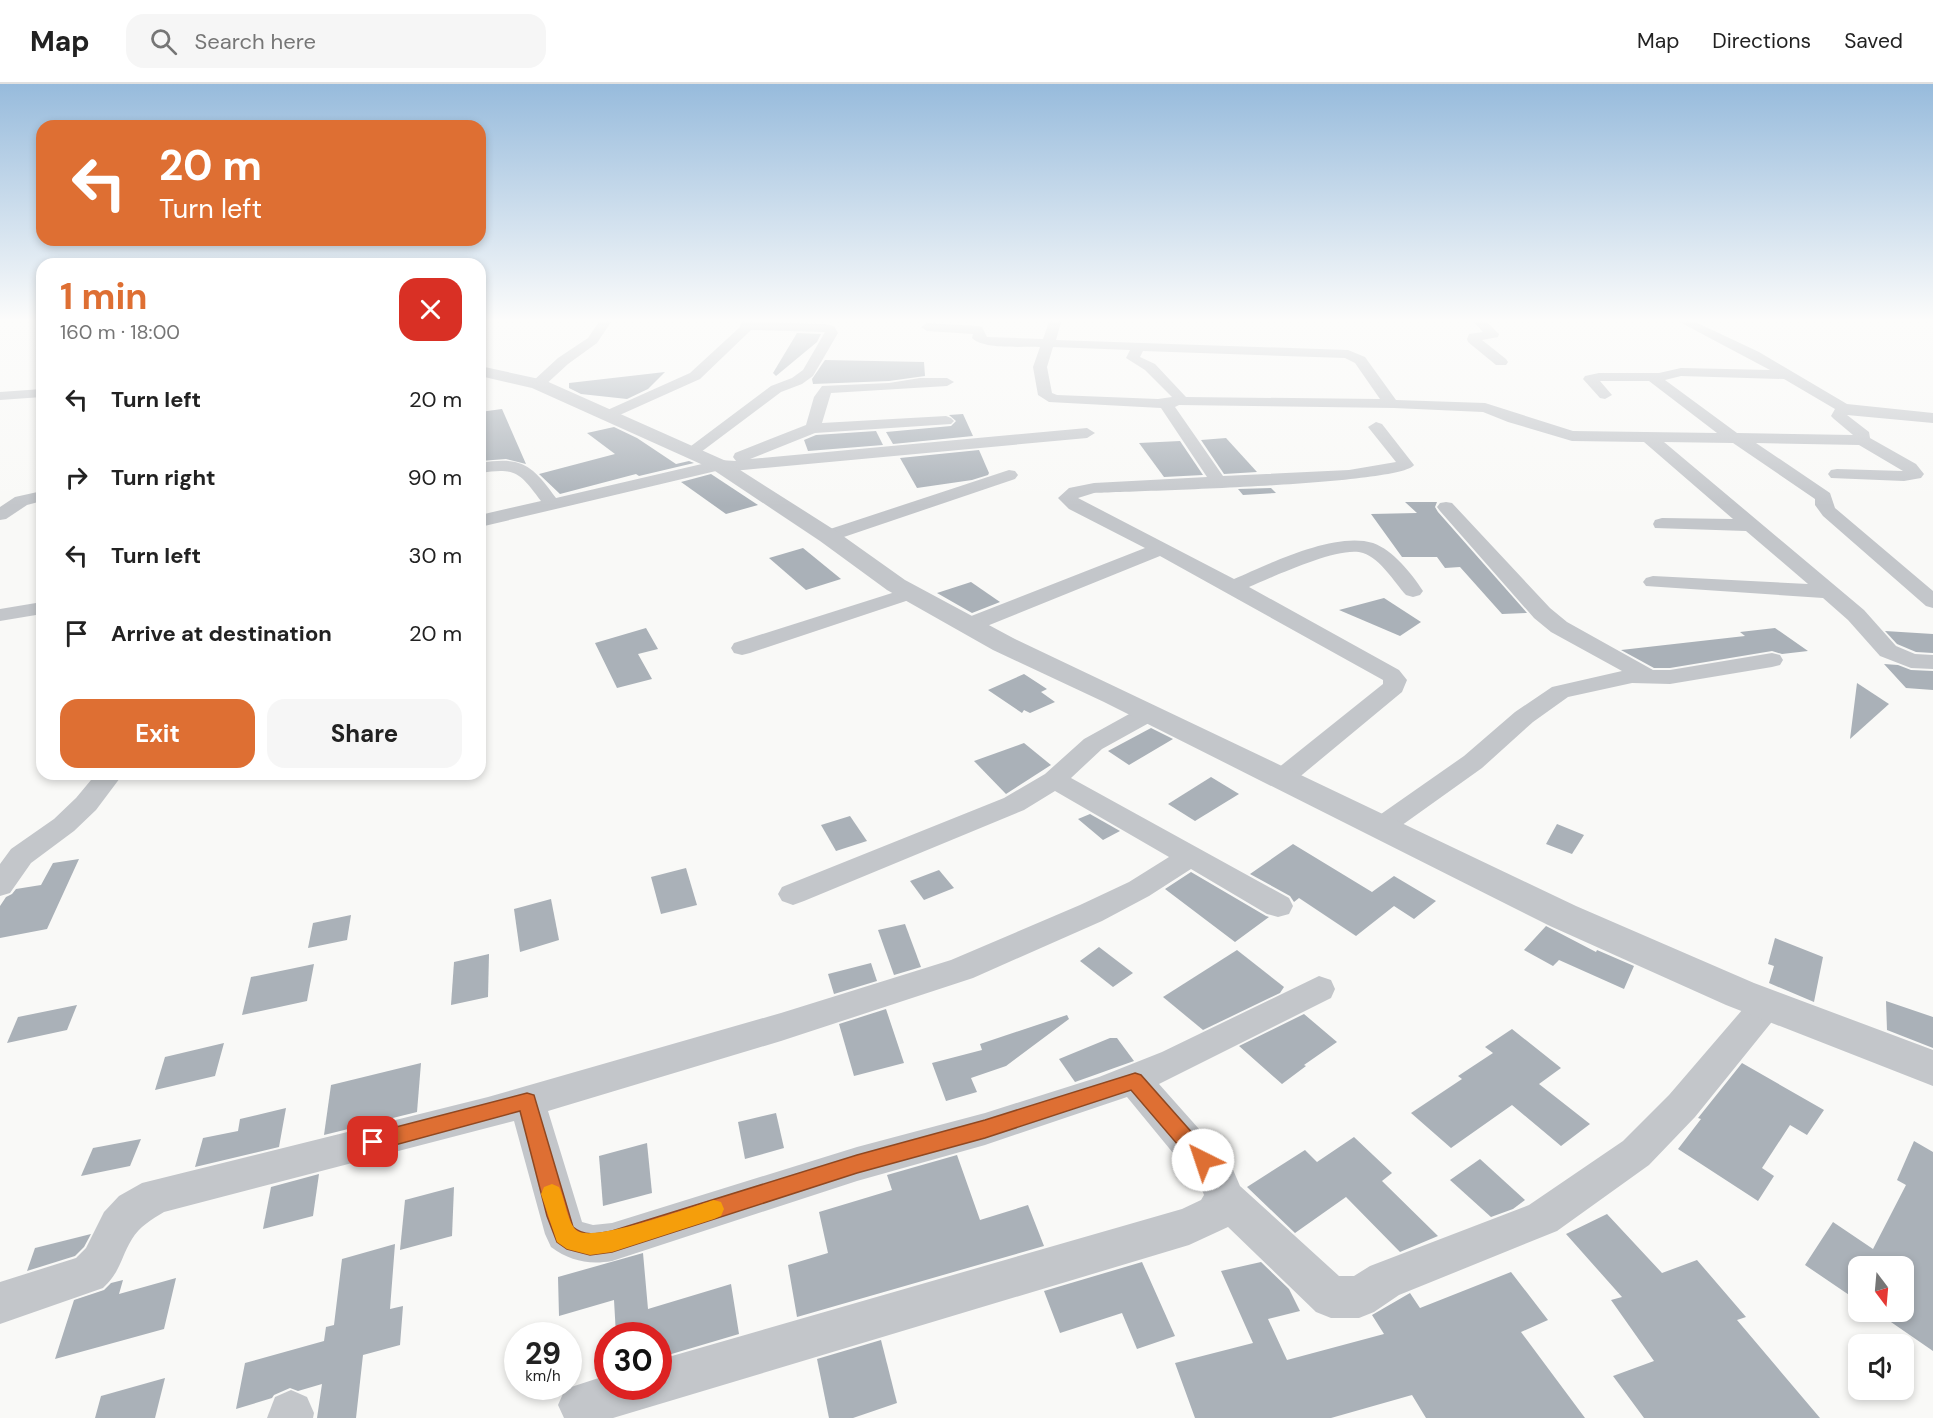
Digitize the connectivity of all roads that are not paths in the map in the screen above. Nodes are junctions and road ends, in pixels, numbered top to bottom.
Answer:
1 (526, 381) edge
2 (541, 381) edge
3 (683, 381) edge
4 (796, 381) edge
5 (1043, 381) edge
6 (1166, 381) edge
7 (1374, 381) edge
8 (1592, 381) edge
9 (1658, 381) edge
10 (1797, 381) edge
11 (947, 382) dead end
12 (538, 384) junction
13 (36, 393) edge
14 (1605, 395) dead end
15 (0, 396) edge
16 (1169, 402) junction
17 (1394, 404) junction
18 (1843, 408) junction
19 (608, 415) junction
20 (1931, 415) edge
21 (946, 422) dead end
22 (1376, 427) dead end
23 (813, 428) junction
24 (1087, 433) dead end
25 (1647, 436) junction
26 (1740, 440) junction
27 (1862, 440) junction
28 (691, 452) junction
29 (720, 466) junction
30 (486, 467) edge
31 (1837, 474) dead end
32 (1009, 475) dead end
33 (1218, 481) junction
34 (36, 497) edge
35 (550, 503) junction
36 (1446, 507) dead end
37 (0, 515) edge
38 (486, 519) edge
39 (1662, 524) dead end
40 (1752, 525) junction
41 (828, 536) junction
42 (1161, 549) junction
43 (1653, 582) dead end
44 (1232, 587) junction
45 (1413, 591) dead end
46 (1829, 591) junction
47 (910, 593) junction
48 (1933, 602) edge
49 (36, 610) edge
50 (4, 618) edge
51 (969, 626) junction
52 (741, 648) dead end
53 (1772, 660) dead end
54 (1933, 662) edge
55 (1648, 676) junction
56 (1149, 713) junction
57 (1282, 778) junction
58 (105, 780) edge
59 (1054, 780) junction
60 (1381, 827) junction
61 (1191, 856) junction
62 (0, 886) edge
63 (793, 894) dead end
64 (1278, 906) dead end
65 (1320, 989) dead end
66 (1767, 1004) junction
67 (1933, 1068) edge
68 (1135, 1081) junction
69 (527, 1101) junction
70 (1225, 1198) junction
71 (0, 1303) edge
72 (672, 1378) edge
73 (598, 1400) edge
74 (581, 1405) dead end

1 - 12 street
2 - 12 street
3 - 19 street
4 - 28 street
5 - 16 street
6 - 16 street
7 - 17 street
8 - 14 street
9 - 26 street
10 - 18 street
11 - 23 street
12 - 19 street
13 - 15 street
16 - 17 street
16 - 33 street
17 - 25 street
18 - 20 street
18 - 27 street
19 - 28 street
21 - 23 street
22 - 33 street
23 - 29 street
24 - 29 street
25 - 26 street
25 - 40 street
26 - 27 street
26 - 48 street
27 - 31 street
28 - 29 street
29 - 35 street
29 - 41 street
30 - 35 street
32 - 41 street
33 - 42 street
34 - 37 street
35 - 38 street
36 - 55 street
39 - 40 street
40 - 46 street
41 - 47 street
42 - 44 street
42 - 51 street
43 - 46 street
44 - 45 street
44 - 57 street
46 - 54 street
47 - 51 street
47 - 52 street
49 - 50 street
51 - 56 street
53 - 55 street
55 - 60 street
56 - 57 street
56 - 59 street
57 - 60 street
58 - 62 street
59 - 61 street
59 - 63 street
60 - 66 street
61 - 64 street
61 - 69 street
65 - 68 street
66 - 67 street
66 - 70 street
68 - 69 street
68 - 70 street
69 - 71 street
70 - 72 street
73 - 74 street

